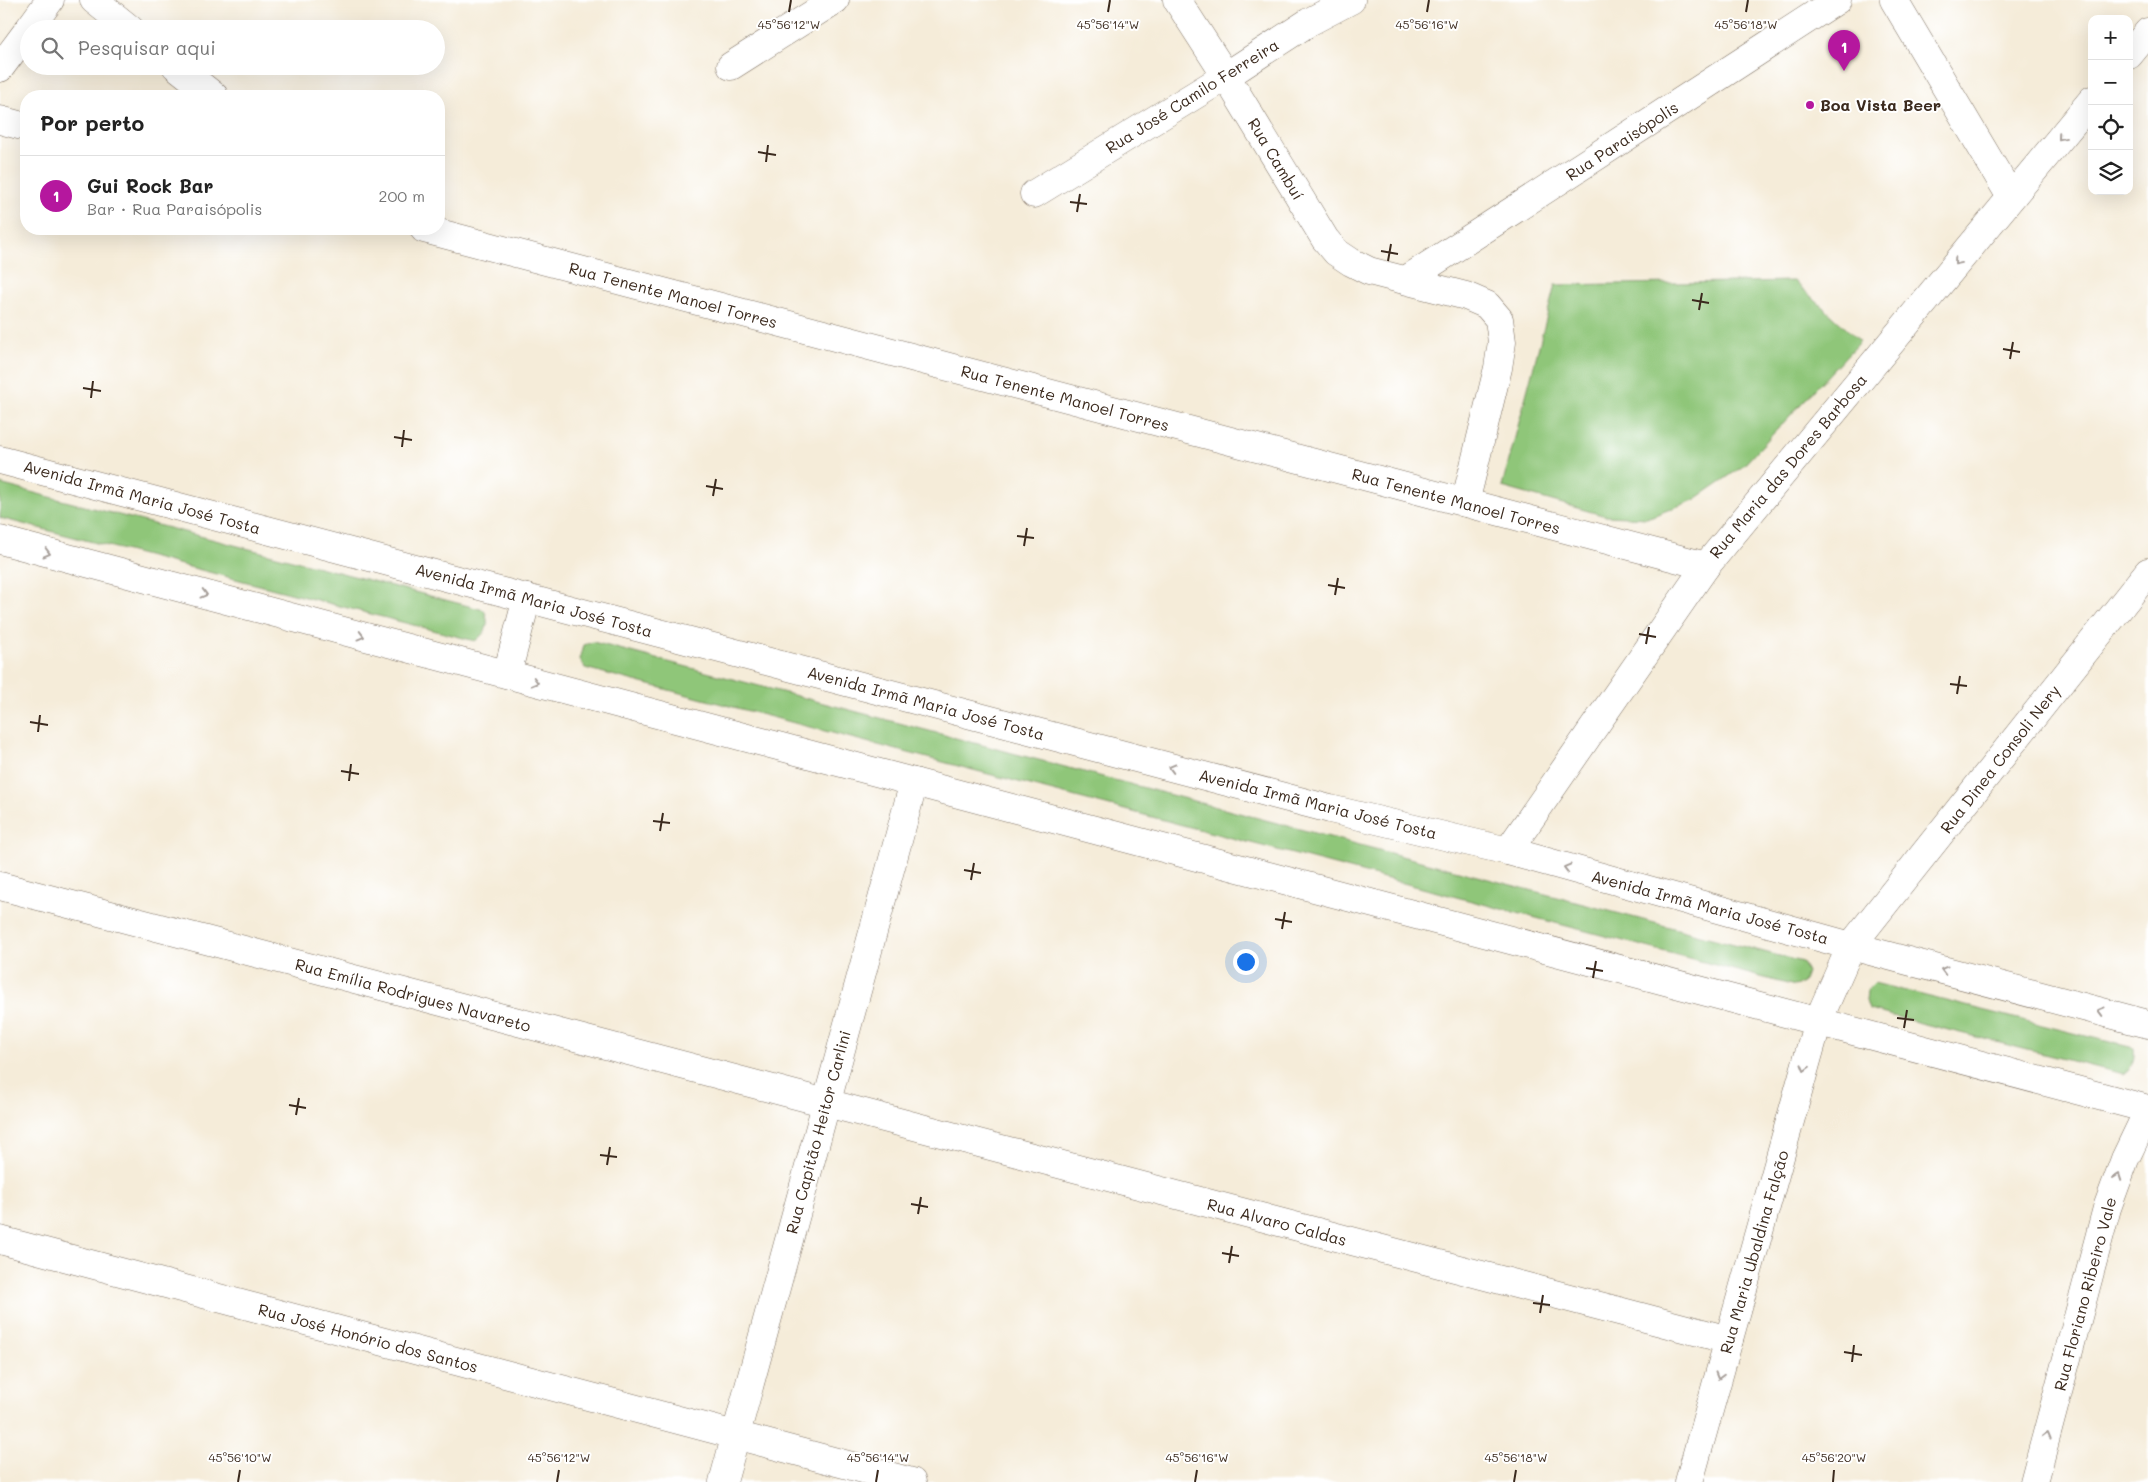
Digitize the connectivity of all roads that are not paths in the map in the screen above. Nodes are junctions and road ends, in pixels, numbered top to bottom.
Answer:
1 (50, 0) edge
2 (94, 0) edge
3 (835, 0) edge
4 (1177, 0) edge
5 (1351, 0) edge
6 (1837, 0) edge
7 (1894, 0) edge
8 (36, 20) edge
9 (119, 20) edge
10 (2148, 32) edge
11 (20, 41) edge
12 (2133, 50) edge
13 (731, 66) dead end
14 (0, 68) edge
15 (187, 75) edge
16 (1226, 76) junction
17 (206, 90) edge
18 (2088, 105) edge
19 (0, 120) edge
20 (20, 125) edge
21 (1034, 194) dead end
22 (2011, 197) junction
23 (445, 235) edge
24 (1406, 280) junction
25 (0, 460) edge
26 (1465, 503) junction
27 (0, 540) edge
28 (1706, 566) junction
29 (2148, 572) edge
30 (527, 598) junction
31 (507, 674) junction
32 (914, 782) junction
33 (1508, 851) junction
34 (0, 886) edge
35 (1852, 946) junction
36 (1818, 1021) junction
37 (2148, 1024) edge
38 (826, 1103) junction
39 (2148, 1110) edge
40 (0, 1240) edge
41 (1729, 1340) junction
42 (735, 1435) junction
43 (723, 1482) edge
44 (912, 1482) edge
45 (1689, 1482) edge
46 (2034, 1482) edge

1 - 8 street
2 - 9 street
3 - 13 street
4 - 16 street, Rua Cambuí
5 - 16 street, Rua José Camilo Ferreira
6 - 24 street, Rua Paraisópolis
7 - 22 street
10 - 12 street
11 - 14 street
15 - 17 street
16 - 21 street, Rua José Camilo Ferreira
16 - 24 street, Rua Cambuí
18 -> 22 street, Rua Maria das Dores Barbosa
19 - 20 street
22 -> 28 street, Rua Maria das Dores Barbosa
23 - 26 street, Rua Tenente Manoel Torres
24 - 26 street, Rua Cambuí
25 - 30 street, Avenida Irmã Maria José Tosta
26 - 28 street, Rua Tenente Manoel Torres
27 -> 31 street
28 - 33 street, Rua Maria das Dores Barbosa
29 - 35 street, Rua Dinea Consoli Nery
30 - 31 street
33 -> 30 street, Avenida Irmã Maria José Tosta
31 -> 32 street
32 - 36 street
32 - 38 street, Rua Capitão Heitor Carlini
35 -> 33 street, Avenida Irmã Maria José Tosta
34 - 38 street, Rua Emília Rodrigues Navareto
35 - 36 street, Avenida Irmã Maria José Tosta
37 -> 35 street, Avenida Irmã Maria José Tosta
36 - 39 street
36 -> 41 street, Rua Maria Ubaldina Falção
38 - 41 street, Rua Alvaro Caldas
38 - 42 street, Rua Capitão Heitor Carlini
46 -> 39 street, Rua Floriano Ribeiro Vale
40 - 42 street, Rua José Honório dos Santos
41 -> 45 street, Rua Maria Ubaldina Falção
42 - 43 street, Rua Capitão Heitor Carlini
42 - 44 street, Rua José Honório dos Santos

